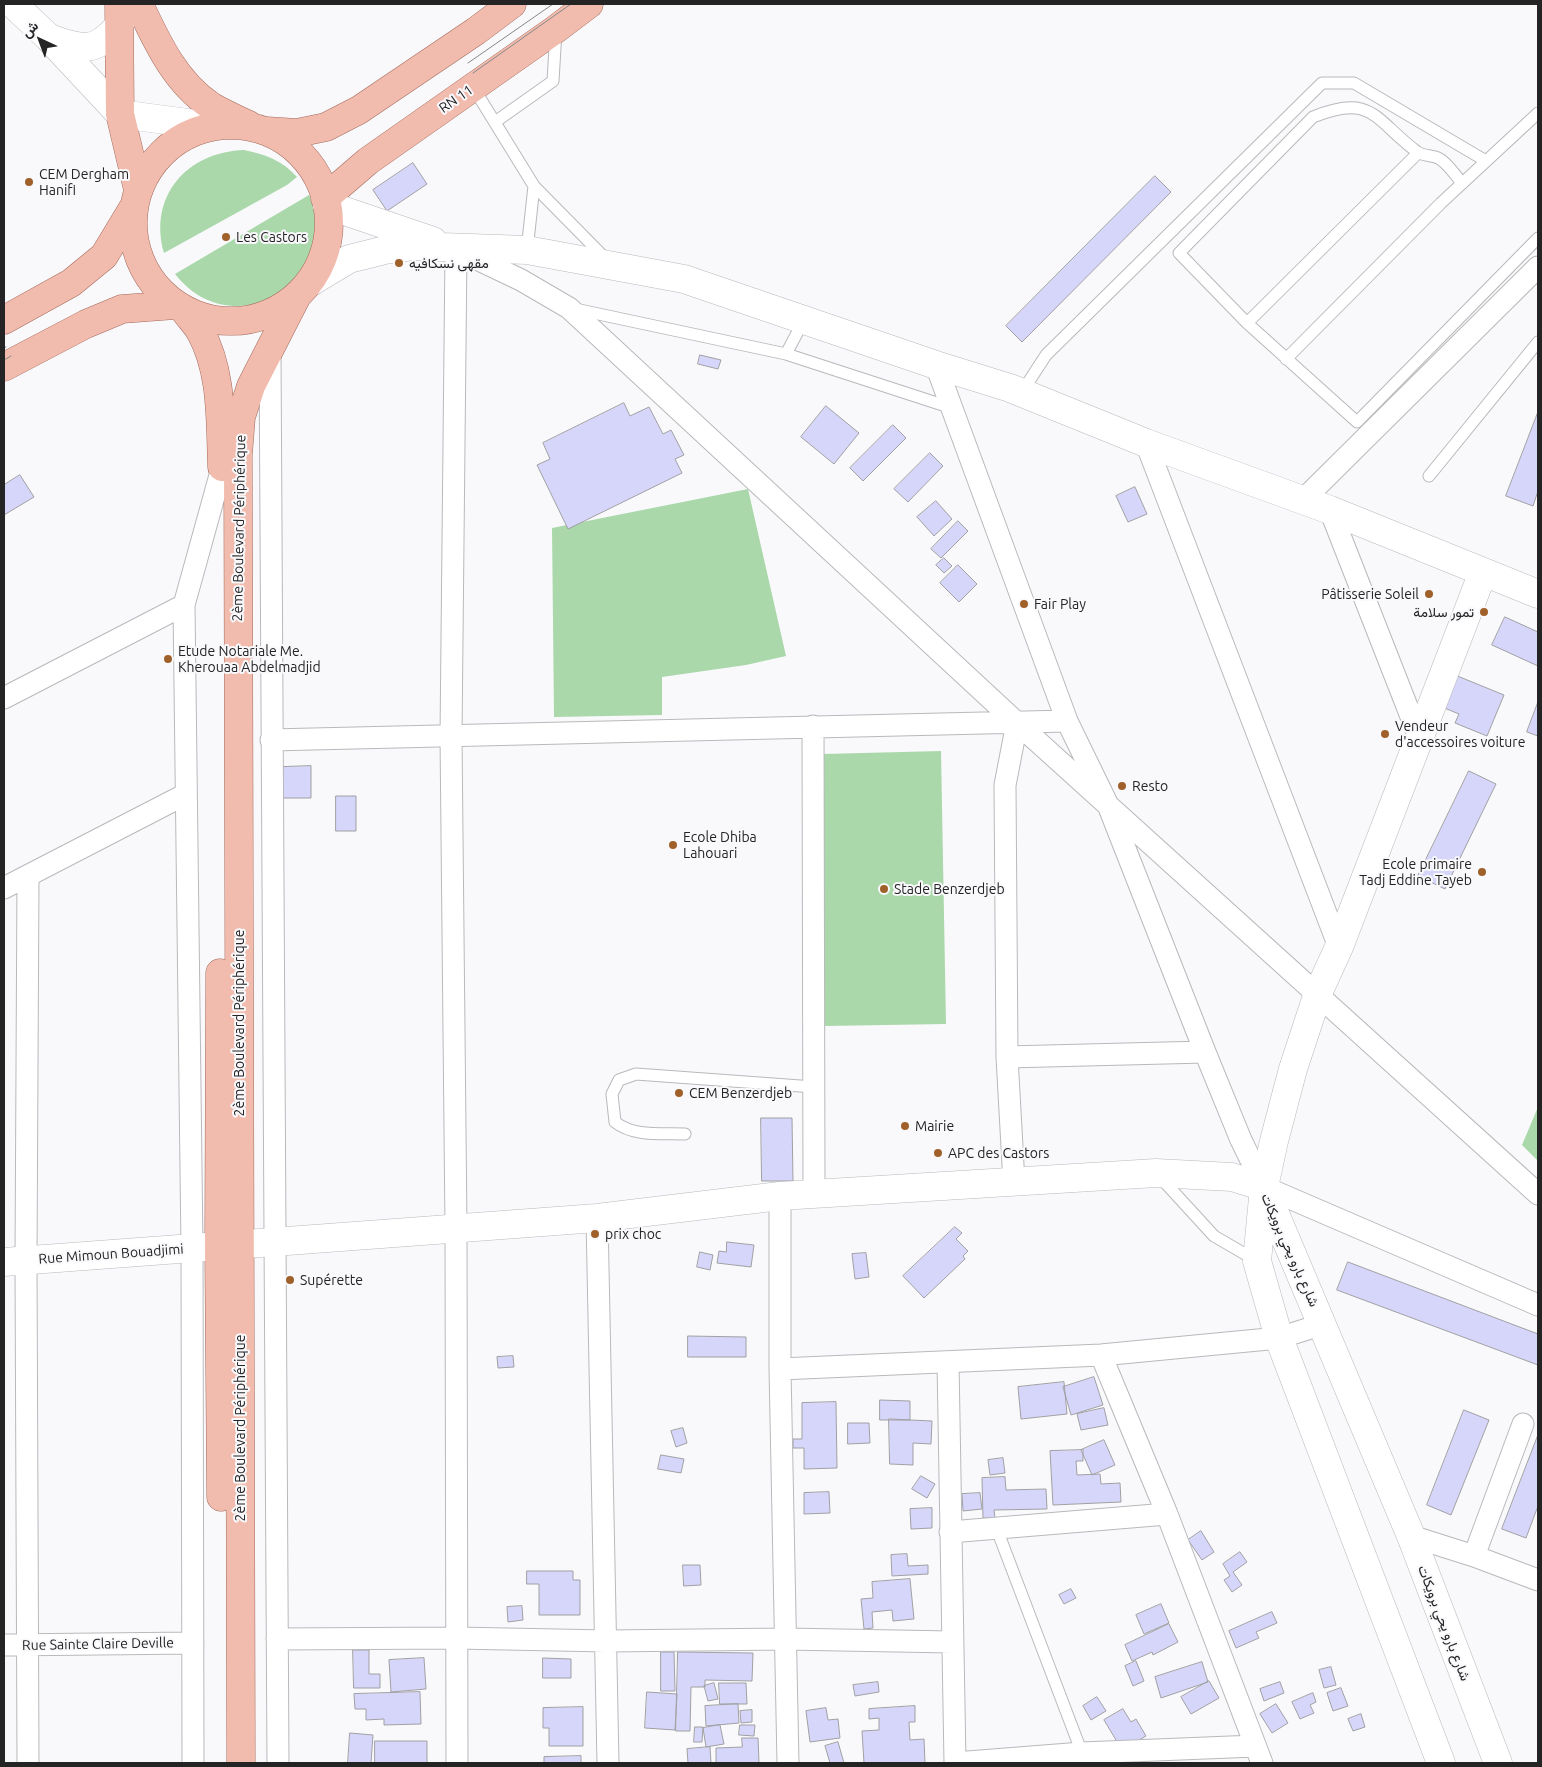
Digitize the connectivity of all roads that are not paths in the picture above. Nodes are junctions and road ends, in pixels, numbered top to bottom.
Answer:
1 (13, 4) edge
2 (139, 4) edge
3 (512, 4) edge
4 (589, 4) edge
5 (119, 14) edge
6 (556, 29) junction
7 (49, 38) junction
8 (473, 87) junction
9 (1538, 113) edge
10 (120, 114) junction
11 (495, 122) junction
12 (251, 128) junction
13 (1418, 153) junction
14 (1486, 161) junction
15 (1462, 183) junction
16 (534, 186) junction
17 (136, 198) junction
18 (326, 202) junction
19 (1538, 238) edge
20 (456, 249) junction
21 (527, 250) junction
22 (614, 267) junction
23 (1538, 267) edge
24 (303, 289) junction
25 (179, 307) junction
26 (569, 308) junction
27 (4, 320) edge
28 (804, 320) junction
29 (1247, 323) junction
30 (1538, 342) edge
31 (270, 346) junction
32 (786, 354) junction
33 (1286, 359) junction
34 (936, 365) junction
35 (4, 367) edge
36 (1022, 392) junction
37 (952, 408) junction
38 (1146, 443) junction
39 (222, 468) junction
40 (1429, 476) dead end
41 (1303, 500) junction
42 (1330, 510) junction
43 (1483, 572) junction
44 (1538, 594) edge
45 (184, 605) junction
46 (4, 698) edge
47 (1067, 721) junction
48 (1017, 724) junction
49 (813, 726) junction
50 (451, 736) junction
51 (1419, 737) junction
52 (270, 740) junction
53 (186, 794) junction
54 (1108, 805) junction
55 (28, 876) junction
56 (4, 888) edge
57 (1338, 947) junction
58 (1318, 993) junction
59 (1205, 1052) junction
60 (1007, 1057) junction
61 (814, 1086) junction
62 (685, 1134) dead end
63 (1156, 1173) junction
64 (1014, 1183) junction
65 (1264, 1187) junction
66 (814, 1194) junction
67 (1538, 1194) edge
68 (780, 1196) junction
69 (597, 1218) junction
70 (456, 1228) junction
71 (276, 1243) junction
72 (217, 1247) junction
73 (15, 1261) edge
74 (1256, 1261) junction
75 (1538, 1305) edge
76 (1322, 1324) junction
77 (1279, 1338) junction
78 (1101, 1355) junction
79 (948, 1362) junction
80 (780, 1369) junction
81 (1523, 1424) dead end
82 (1167, 1514) junction
83 (996, 1527) junction
84 (950, 1532) junction
85 (1411, 1536) junction
86 (1474, 1556) junction
87 (1538, 1580) edge
88 (456, 1638) junction
89 (277, 1639) junction
90 (785, 1639) junction
91 (607, 1641) junction
92 (952, 1642) junction
93 (193, 1643) junction
94 (4, 1645) edge
95 (27, 1645) junction
96 (1082, 1753) junction
97 (1258, 1755) edge
98 (28, 1763) edge
99 (193, 1763) edge
100 (222, 1763) edge
101 (241, 1763) edge
102 (278, 1763) edge
103 (457, 1763) edge
104 (608, 1763) edge
105 (788, 1763) edge
106 (954, 1763) edge
107 (1441, 1763) edge
108 (1498, 1763) edge

1 - 7 main road
2 - 12 main road, 2ème Boulevard Périphérique
3 - 12 main road
4 - 6 main road, RN 11
5 - 7 main road
5 - 10 main road
6 - 8 main road, RN 11
6 - 11 lane
7 - 10 main road
8 - 11 lane
8 - 18 main road, RN 11
9 - 14 lane
10 - 12 main road
10 - 17 main road
11 - 16 lane
12 - 17 main road
12 - 18 main road, 2ème Boulevard Périphérique
13 - 15 lane
13 - 29 lane
13 - 29 lane
14 - 15 lane
14 - 36 lane
15 - 33 lane
16 - 21 lane
16 - 22 lane
17 - 25 main road
17 - 27 main road
18 - 20 main road
18 - 24 main road, 2ème Boulevard Périphérique
19 - 33 lane
20 - 21 main road
20 - 24 main road
20 - 26 street
20 - 50 street
21 - 22 main road
22 - 28 main road
23 - 41 street
24 - 25 main road
24 - 31 main road, 2ème Boulevard Périphérique
25 - 35 main road
25 - 39 main road, 2ème Boulevard Périphérique
26 - 32 lane
26 - 48 street
28 - 32 lane
28 - 34 main road
29 - 33 lane
30 - 40 lane
31 - 52 street
31 - 72 main road, 2ème Boulevard Périphérique
32 - 37 lane
34 - 36 main road
34 - 37 street
36 - 38 main road
37 - 47 street
38 - 41 main road
38 - 57 street
39 - 45 street
39 - 72 main road, 2ème Boulevard Périphérique
41 - 42 main road
42 - 43 main road
42 - 51 street
43 - 44 main road
43 - 51 main road
45 - 46 street
45 - 53 street
47 - 48 street
47 - 54 street
48 - 49 street
48 - 54 street
48 - 60 street
49 - 50 street
49 - 61 street
50 - 52 street
50 - 70 street
51 - 57 main road
52 - 71 street
53 - 55 street
53 - 72 street
54 - 58 street
54 - 59 street
55 - 56 street
55 - 73 street
57 - 58 main road
58 - 65 main road
58 - 67 street
59 - 60 street
59 - 65 street
60 - 64 street
61 - 62 lane
61 - 66 street
63 - 64 main road, Rue Mimoun Bouadjimi
63 - 65 main road, Rue Mimoun Bouadjimi
63 - 74 lane
64 - 66 main road, Rue Mimoun Bouadjimi
65 - 74 main road, شارع بارو يحي برويكات
65 - 75 street
65 - 76 main road, شارع بارو يحي برويكات
66 - 68 main road, Rue Mimoun Bouadjimi
68 - 69 main road, Rue Mimoun Bouadjimi
68 - 80 street
69 - 70 main road, Rue Mimoun Bouadjimi
69 - 91 street
70 - 71 main road, Rue Mimoun Bouadjimi
70 - 88 street
71 - 72 main road, Rue Mimoun Bouadjimi
71 - 89 street
72 - 73 main road, Rue Mimoun Bouadjimi
72 - 93 street
72 - 100 main road, 2ème Boulevard Périphérique
72 - 101 main road, 2ème Boulevard Périphérique
73 - 95 street
74 - 77 main road, شارع بارو يحي برويكات
76 - 77 street
76 - 85 main road, شارع بارو يحي برويكات
77 - 78 street
77 - 107 main road, شارع بارو يحي برويكات
78 - 79 street
78 - 82 street
79 - 80 street
79 - 84 street
80 - 90 street
81 - 86 street
82 - 83 street
82 - 97 street
83 - 84 street
83 - 96 lane
84 - 92 street
85 - 86 street
85 - 108 main road, شارع بارو يحي برويكات
86 - 87 street
88 - 89 street
88 - 91 street
88 - 103 street
89 - 102 street
90 - 91 street
90 - 92 street
90 - 105 street
91 - 104 street
92 - 106 street
93 - 95 street, Rue Sainte Claire Deville
93 - 99 street
94 - 95 street, Rue Sainte Claire Deville
95 - 98 street
96 - 97 street
96 - 106 street

